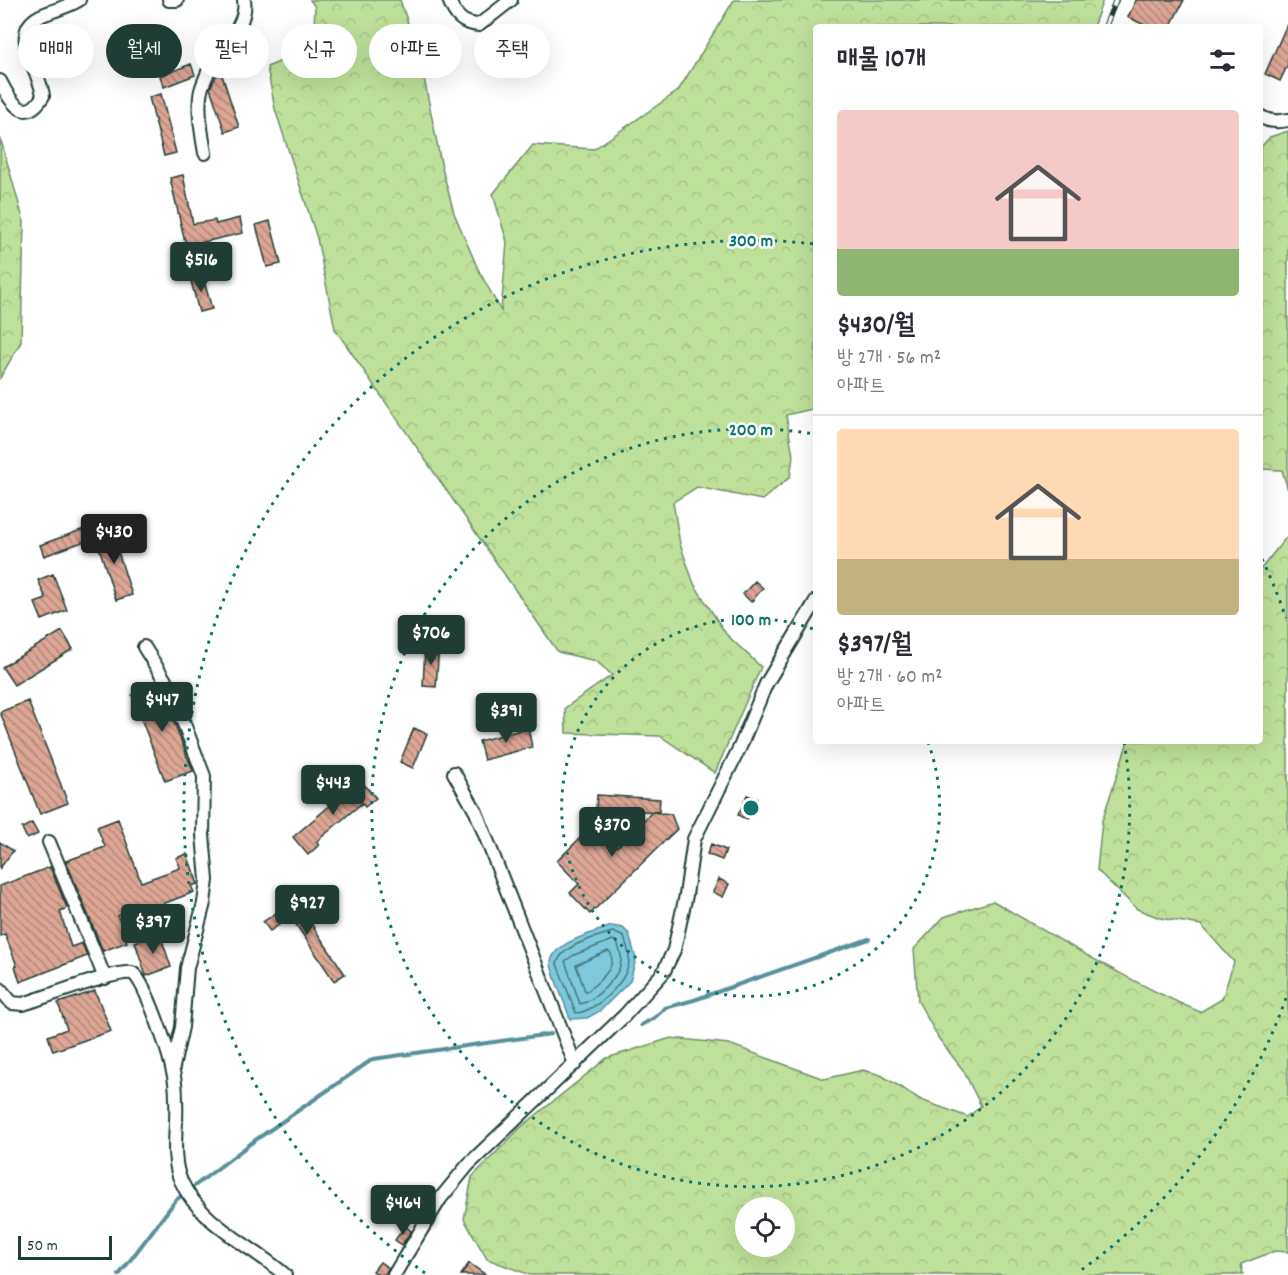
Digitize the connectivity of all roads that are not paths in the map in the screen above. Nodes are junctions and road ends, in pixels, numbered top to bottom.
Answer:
1 (79, 0) edge
2 (169, 0) edge
3 (177, 0) edge
4 (244, 0) edge
5 (449, 0) edge
6 (511, 0) edge
7 (0, 81) edge
8 (1263, 118) edge
9 (1288, 120) edge
10 (205, 153) dead end
11 (813, 606) edge
12 (144, 647) dead end
13 (454, 773) dead end
14 (49, 842) dead end
15 (105, 978) junction
16 (0, 989) edge
17 (574, 1064) junction
18 (172, 1068) junction
19 (285, 1275) edge
20 (394, 1275) edge

1 - 7 street
2 - 3 street
4 - 10 street
5 - 6 street
8 - 9 street
11 - 17 street
12 - 18 street
13 - 17 street
14 - 15 street
15 - 16 street
15 - 18 street
17 - 20 street
18 - 19 street

